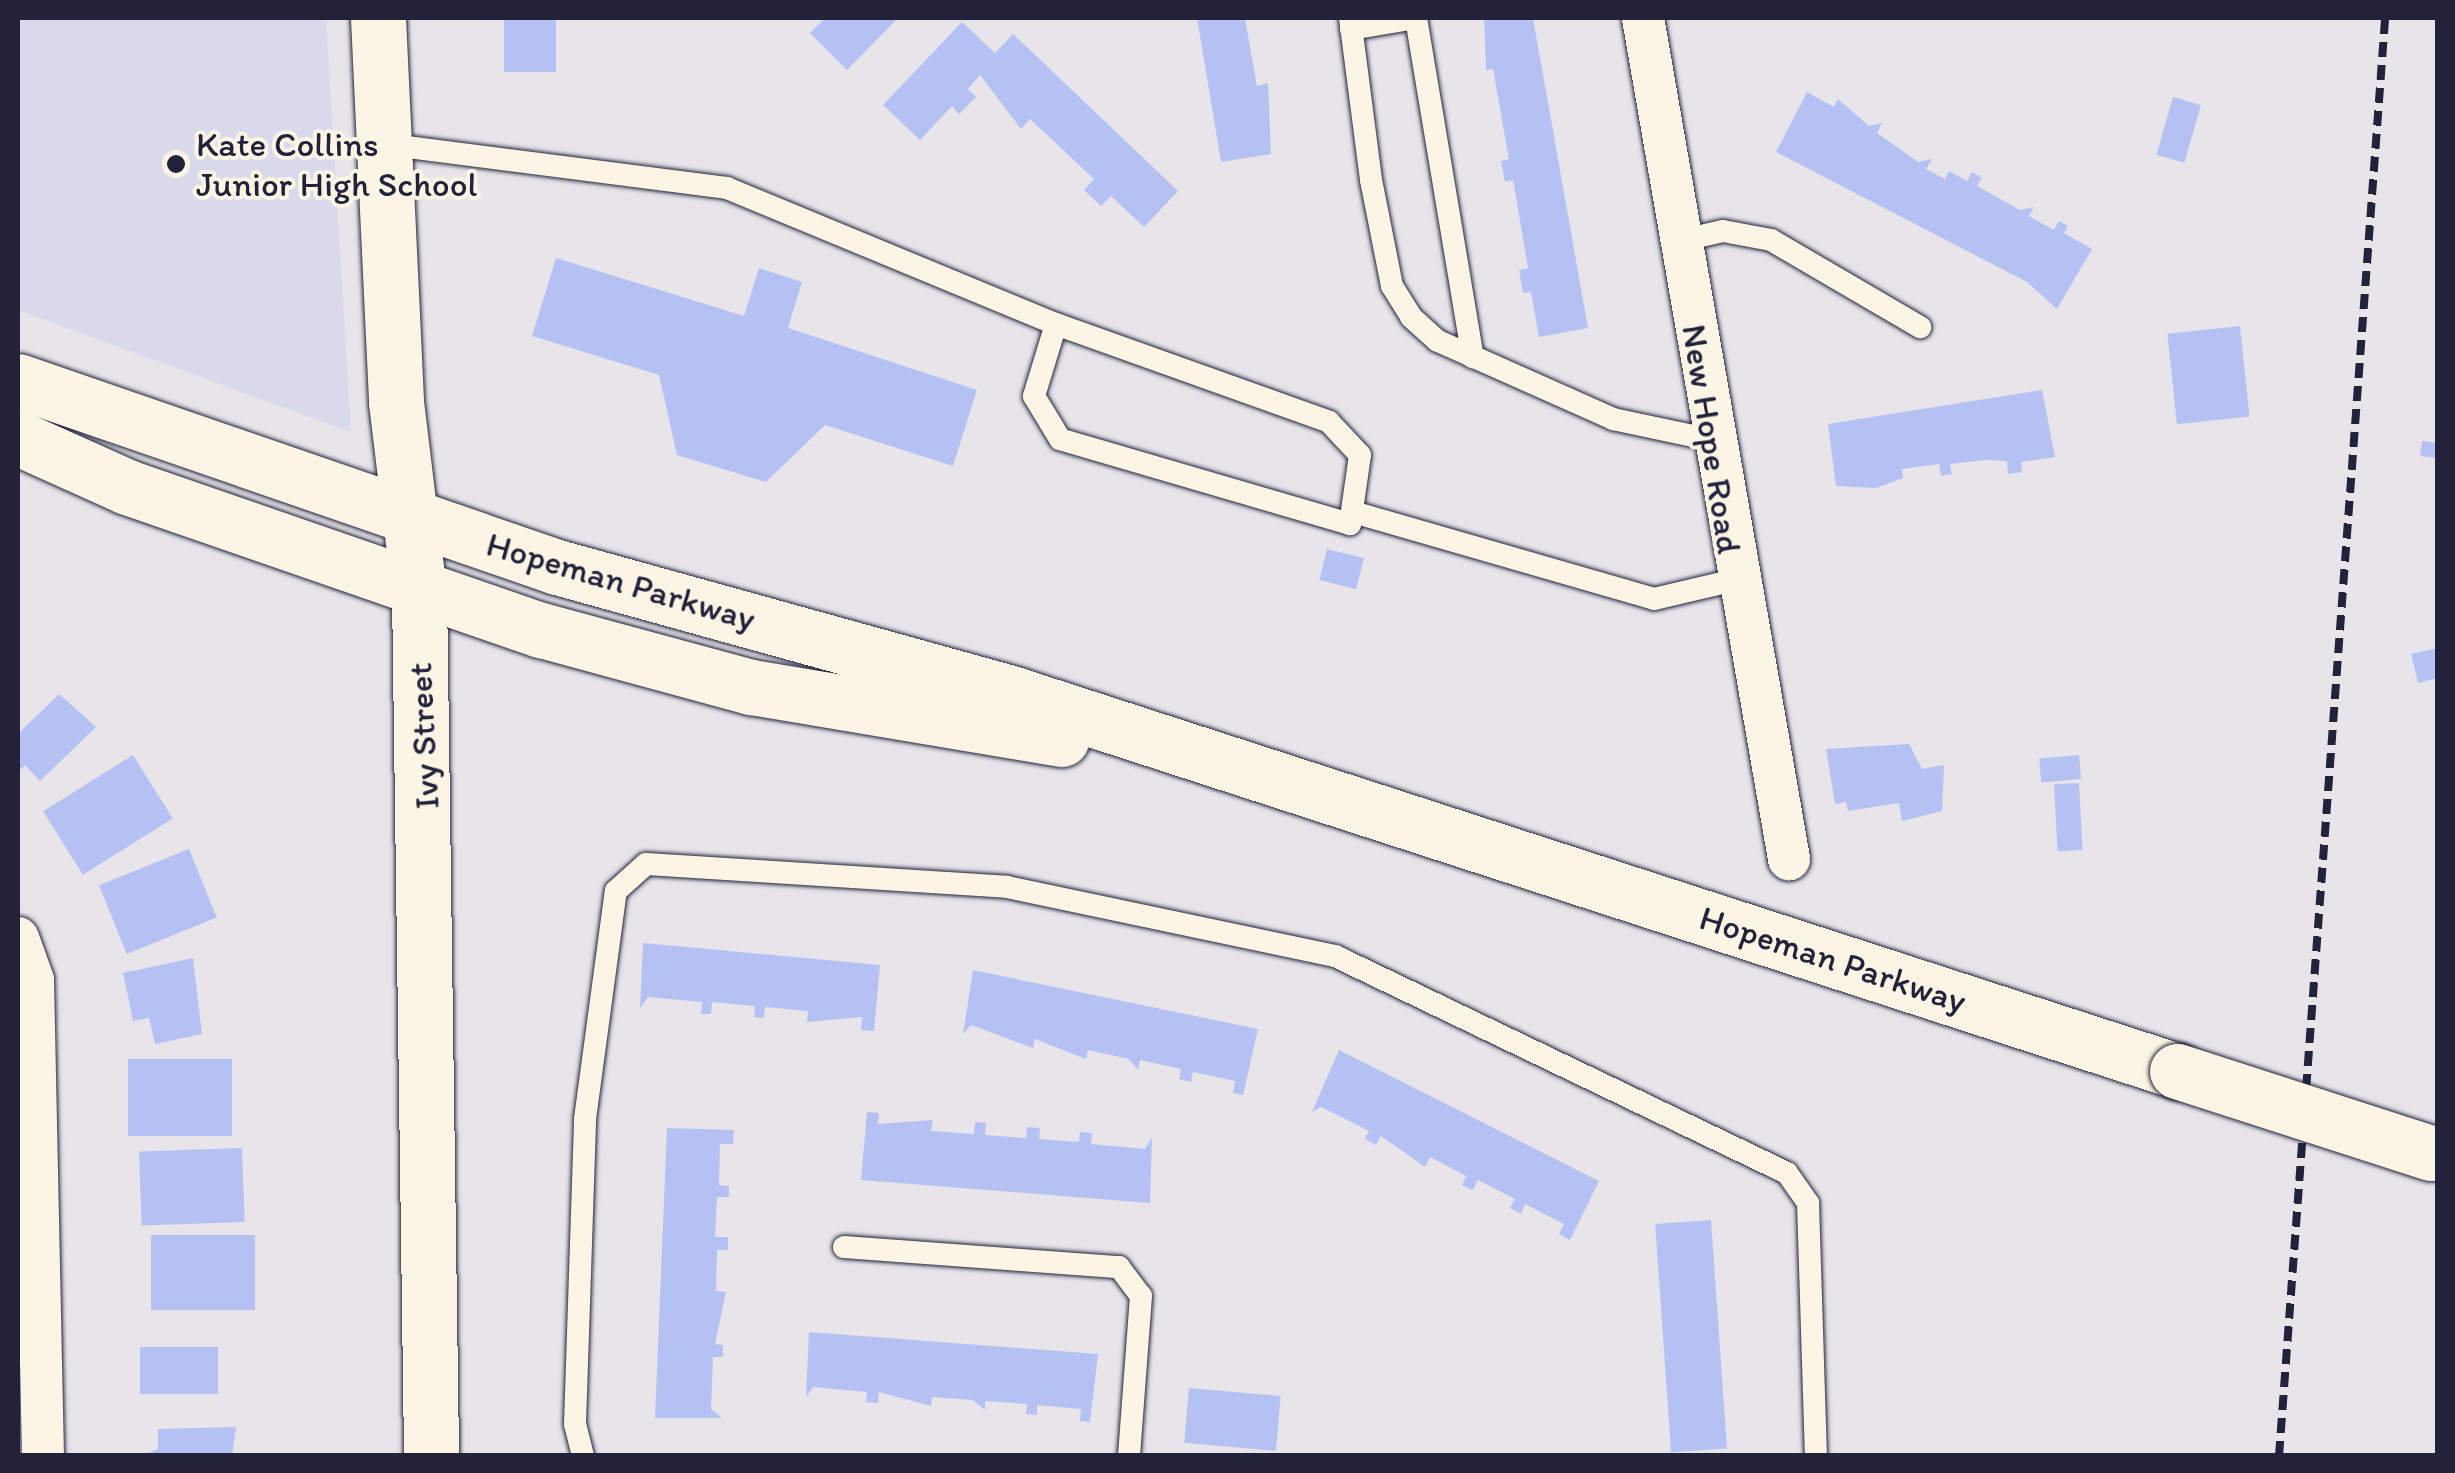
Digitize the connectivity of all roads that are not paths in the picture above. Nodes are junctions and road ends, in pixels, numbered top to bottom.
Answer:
1 (378, 18) edge
2 (1643, 18) edge
3 (1350, 23) edge
4 (384, 144) junction
5 (1680, 240) junction
6 (1056, 324) junction
7 (1920, 327) dead end
8 (1473, 357) junction
9 (18, 382) edge
10 (18, 438) edge
11 (1712, 440) junction
12 (1353, 512) junction
13 (410, 516) junction
14 (1735, 580) junction
15 (419, 592) junction
16 (1228, 768) junction
17 (1789, 859) dead end
18 (18, 938) edge
19 (2434, 1154) edge
20 (844, 1246) dead end
21 (44, 1456) edge
22 (432, 1456) edge
23 (583, 1456) edge
24 (1129, 1456) edge
25 (1816, 1456) edge

1 - 4 main road, Ivy Street
2 - 5 street, New Hope Road
3 - 8 lane
3 - 8 lane
4 - 6 lane
4 - 13 main road, Ivy Street
5 - 7 lane
5 - 11 street, New Hope Road
6 - 12 lane
6 - 12 lane
8 - 11 lane
9 - 13 main road, Hopeman Parkway
10 - 15 main road, Hopeman Parkway
11 - 14 street, New Hope Road
12 - 14 lane
13 - 15 main road, Ivy Street
13 - 16 main road, Hopeman Parkway
14 - 17 street, New Hope Road
15 - 16 main road, Hopeman Parkway
15 - 22 main road, Ivy Street
16 - 19 main road, Hopeman Parkway, bridge
18 - 21 street
20 - 24 lane
23 - 25 lane

